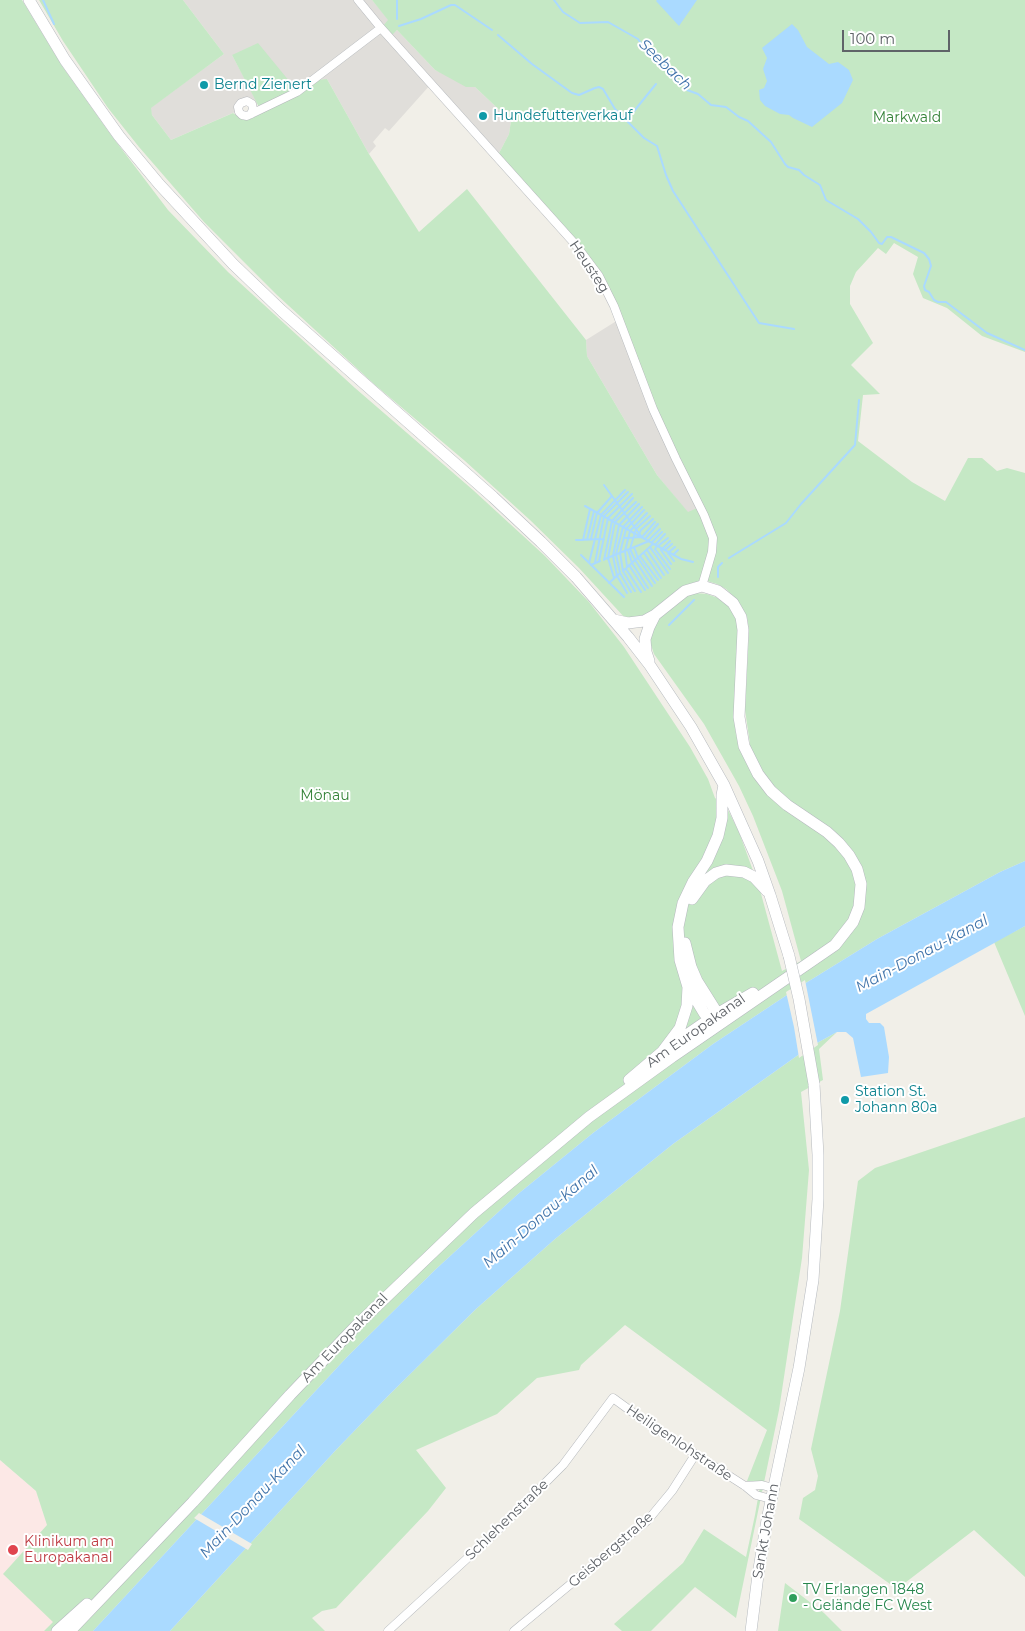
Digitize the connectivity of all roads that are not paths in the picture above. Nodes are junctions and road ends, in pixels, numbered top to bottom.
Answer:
1 (29, 0) edge
2 (358, 0) edge
3 (381, 28) junction
4 (251, 114) dead end
5 (702, 586) junction
6 (655, 615) junction
7 (614, 620) junction
8 (649, 664) junction
9 (724, 785) junction
10 (770, 895) junction
11 (688, 986) junction
12 (716, 1020) junction
13 (662, 1052) junction
14 (590, 1117) junction
15 (613, 1398) joint
16 (695, 1455) junction
17 (745, 1486) junction
18 (772, 1493) junction
19 (120, 1579) junction
20 (57, 1631) edge
21 (70, 1631) edge
22 (388, 1631) edge
23 (514, 1631) edge
24 (751, 1631) edge

1 - 7 main road, Sankt Johann
2 - 3 street, Heusteg
3 - 4 street
3 - 5 street, Heusteg
5 - 6 main road
5 - 12 main road, Am Europakanal
6 - 7 main road
6 - 8 main road
7 - 8 main road, Sankt Johann
8 - 9 main road, Sankt Johann
9 - 10 main road, Sankt Johann
9 - 11 main road
10 - 12 main road
10 - 18 main road, Sankt Johann, bridge
11 - 12 main road
11 - 13 main road
12 - 13 main road, Am Europakanal
12 - 14 main road, Am Europakanal
13 - 14 main road, Am Europakanal
14 - 19 main road, Am Europakanal
15 - 16 street, Heiligenlohstraße
15 - 22 street, Schlehenstraße
16 - 17 street, Heiligenlohstraße
16 - 23 street, Geisbergstraße
17 - 18 street, Heiligenlohstraße
17 - 18 street, Heiligenlohstraße
18 - 24 main road, Sankt Johann
19 - 20 main road, Am Europakanal
19 - 21 main road, Am Europakanal

